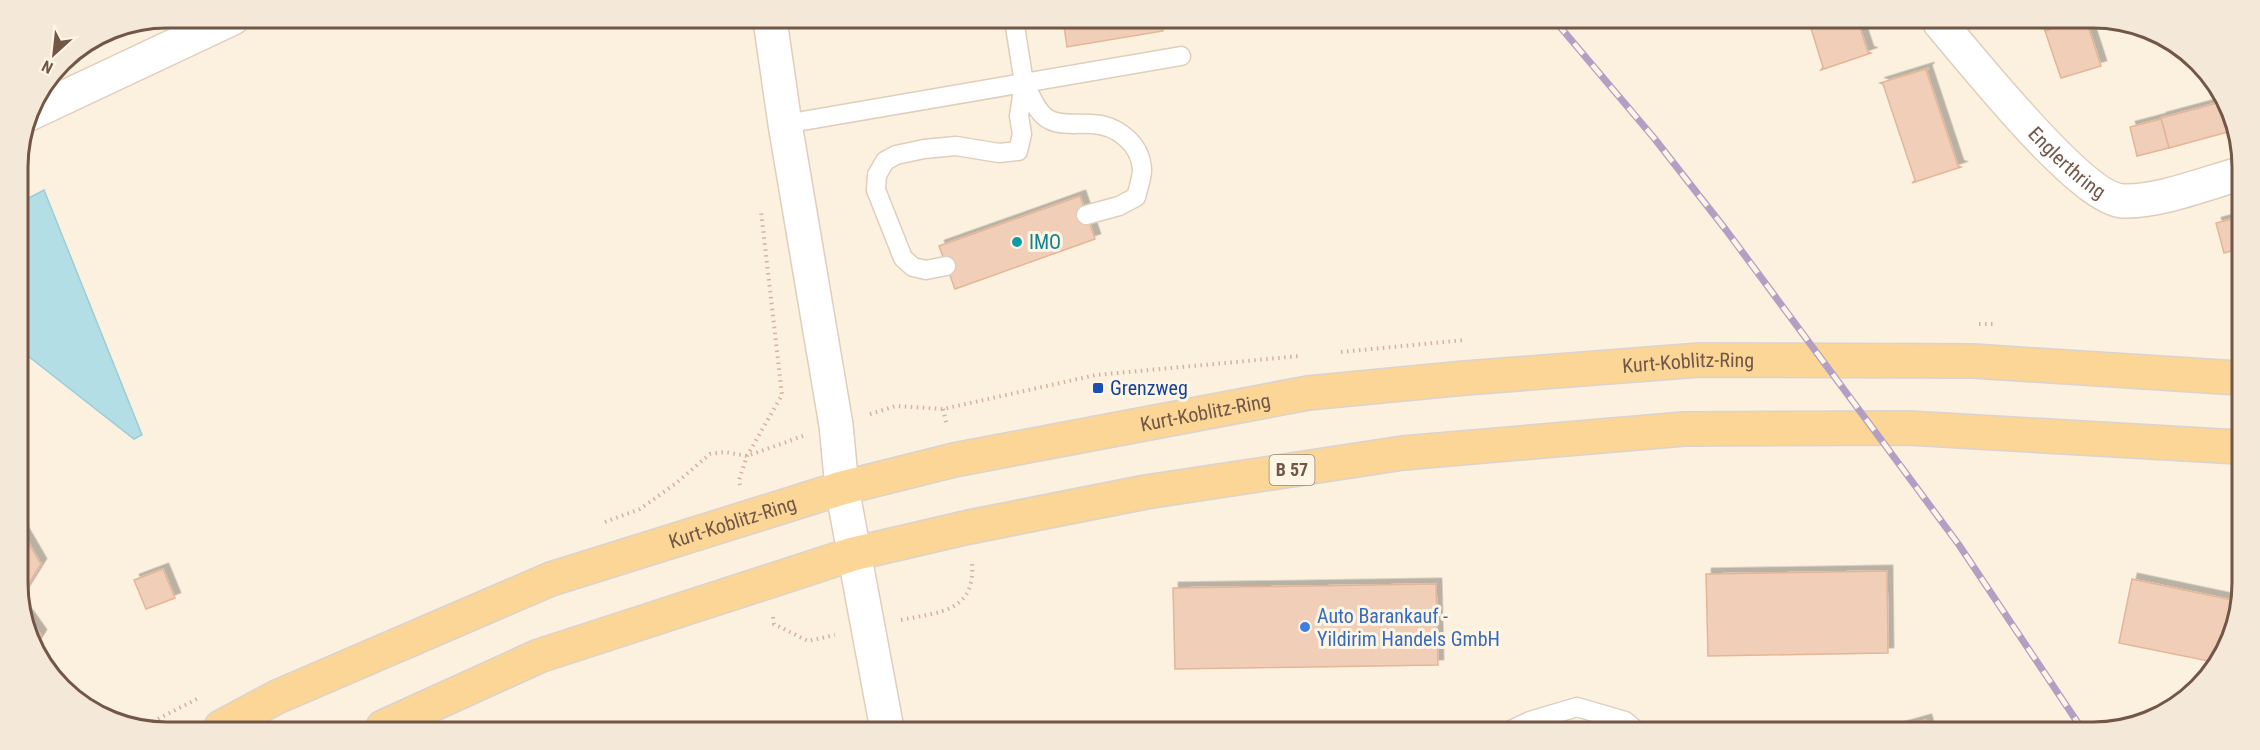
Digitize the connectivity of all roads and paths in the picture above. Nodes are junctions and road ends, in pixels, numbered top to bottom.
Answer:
1 (1945, 28) edge
2 (210, 29) edge
3 (771, 29) edge
4 (1015, 29) edge
5 (1181, 56) dead end
6 (1024, 82) junction
7 (42, 107) edge
8 (785, 124) junction
9 (2232, 176) edge
10 (761, 208) dead end
11 (1086, 215) dead end
12 (946, 266) dead end
13 (2232, 378) edge
14 (943, 409) dead end
15 (836, 425) junction
16 (2232, 447) edge
17 (842, 488) junction
18 (853, 554) junction
19 (1529, 721) edge
20 (1625, 721) edge
21 (230, 722) edge
22 (396, 722) edge
23 (886, 722) edge

1 - 9 street, Englerthring
2 - 7 street
3 - 8 street
4 - 6 lane
5 - 6 lane
6 - 8 lane
6 - 11 lane
6 - 12 lane
8 - 15 street
10 - 15 path
13 - 17 main road, Kurt-Koblitz-Ring
14 - 15 path
15 - 17 street
16 - 18 main road, B 57
17 - 18 street
17 - 21 main road, Kurt-Koblitz-Ring
18 - 22 main road, B 57
18 - 23 street
19 - 20 lane

